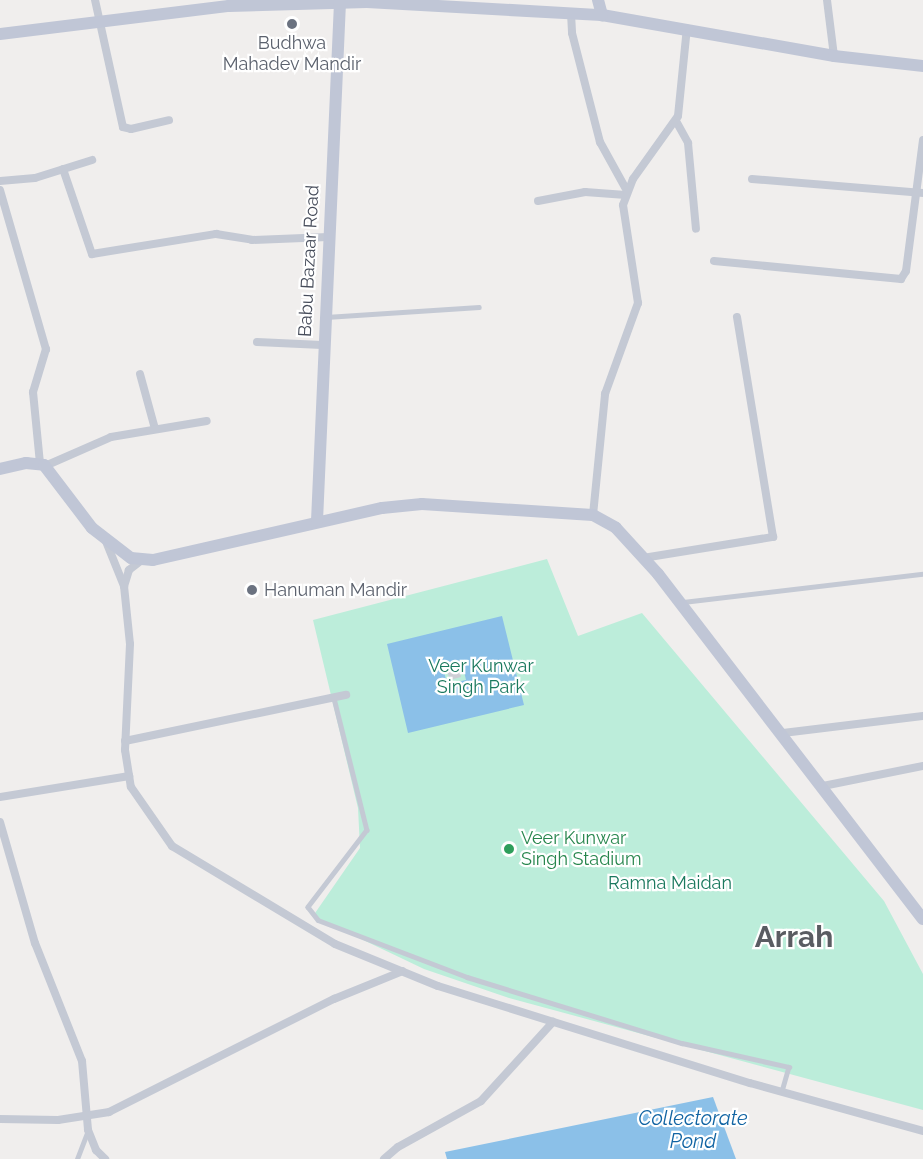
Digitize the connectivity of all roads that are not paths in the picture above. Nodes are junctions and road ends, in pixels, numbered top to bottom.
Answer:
1 (95, 0) edge
2 (598, 0) edge
3 (827, 0) edge
4 (340, 1) edge
5 (572, 13) junction
6 (602, 15) junction
7 (99, 22) junction
8 (687, 28) junction
9 (0, 34) edge
10 (834, 56) junction
11 (923, 66) edge
12 (169, 120) dead end
13 (676, 121) junction
14 (923, 140) edge
15 (92, 160) dead end
16 (63, 169) junction
17 (752, 179) dead end
18 (0, 181) edge
19 (0, 190) edge
20 (920, 192) edge
21 (626, 193) junction
22 (538, 201) dead end
23 (696, 229) dead end
24 (328, 237) junction
25 (714, 261) dead end
26 (479, 307) dead end
27 (324, 317) junction
28 (737, 317) dead end
29 (257, 342) dead end
30 (322, 345) junction
31 (140, 374) dead end
32 (207, 421) dead end
33 (155, 429) junction
34 (42, 465) junction
35 (0, 469) edge
36 (593, 516) junction
37 (317, 521) junction
38 (105, 538) junction
39 (643, 558) junction
40 (143, 559) junction
41 (923, 574) edge
42 (124, 586) junction
43 (680, 602) junction
44 (346, 695) dead end
45 (334, 698) junction
46 (923, 716) edge
47 (783, 733) junction
48 (125, 741) junction
49 (923, 766) edge
50 (129, 776) junction
51 (824, 786) junction
52 (0, 797) edge
53 (0, 822) edge
54 (923, 919) edge
55 (403, 971) junction
56 (553, 1022) junction
57 (782, 1092) junction
58 (88, 1115) junction
59 (0, 1119) edge
60 (88, 1130) junction
61 (923, 1131) edge
62 (398, 1147) junction
63 (77, 1159) edge
64 (105, 1159) edge
65 (384, 1159) edge
66 (400, 1159) edge

1 - 7 street
2 - 6 street
3 - 10 street
4 - 5 street
4 - 7 street
4 - 24 street, Babu Bazaar Road
5 - 6 street
5 - 21 street
6 - 8 street
7 - 9 street
7 - 12 street
8 - 10 street
8 - 13 street
10 - 11 street
13 - 21 street
13 - 23 street
14 - 20 street
15 - 16 street
16 - 18 street
16 - 24 street
17 - 20 street
19 - 34 street
20 - 25 street
21 - 22 street
21 - 36 street
24 - 27 street, Babu Bazaar Road
26 - 27 lane
27 - 30 street, Babu Bazaar Road
28 - 39 street
29 - 30 street
30 - 37 street, Babu Bazaar Road
31 - 33 street
32 - 33 street
33 - 34 street
34 - 35 street
34 - 38 street
36 - 37 street
36 - 39 street
37 - 40 street
38 - 40 street
38 - 42 street
39 - 43 street
40 - 42 street
41 - 43 lane
42 - 48 street
43 - 47 street
44 - 45 street
45 - 48 street
45 - 57 lane
46 - 47 street
47 - 51 street
48 - 50 street
49 - 51 street
50 - 52 street
50 - 55 street
51 - 54 street
53 - 58 street
55 - 56 street
55 - 58 street
56 - 57 street
56 - 62 street
57 - 61 street
58 - 59 street
58 - 60 street
60 - 63 lane
60 - 64 street
62 - 65 street
62 - 66 street

